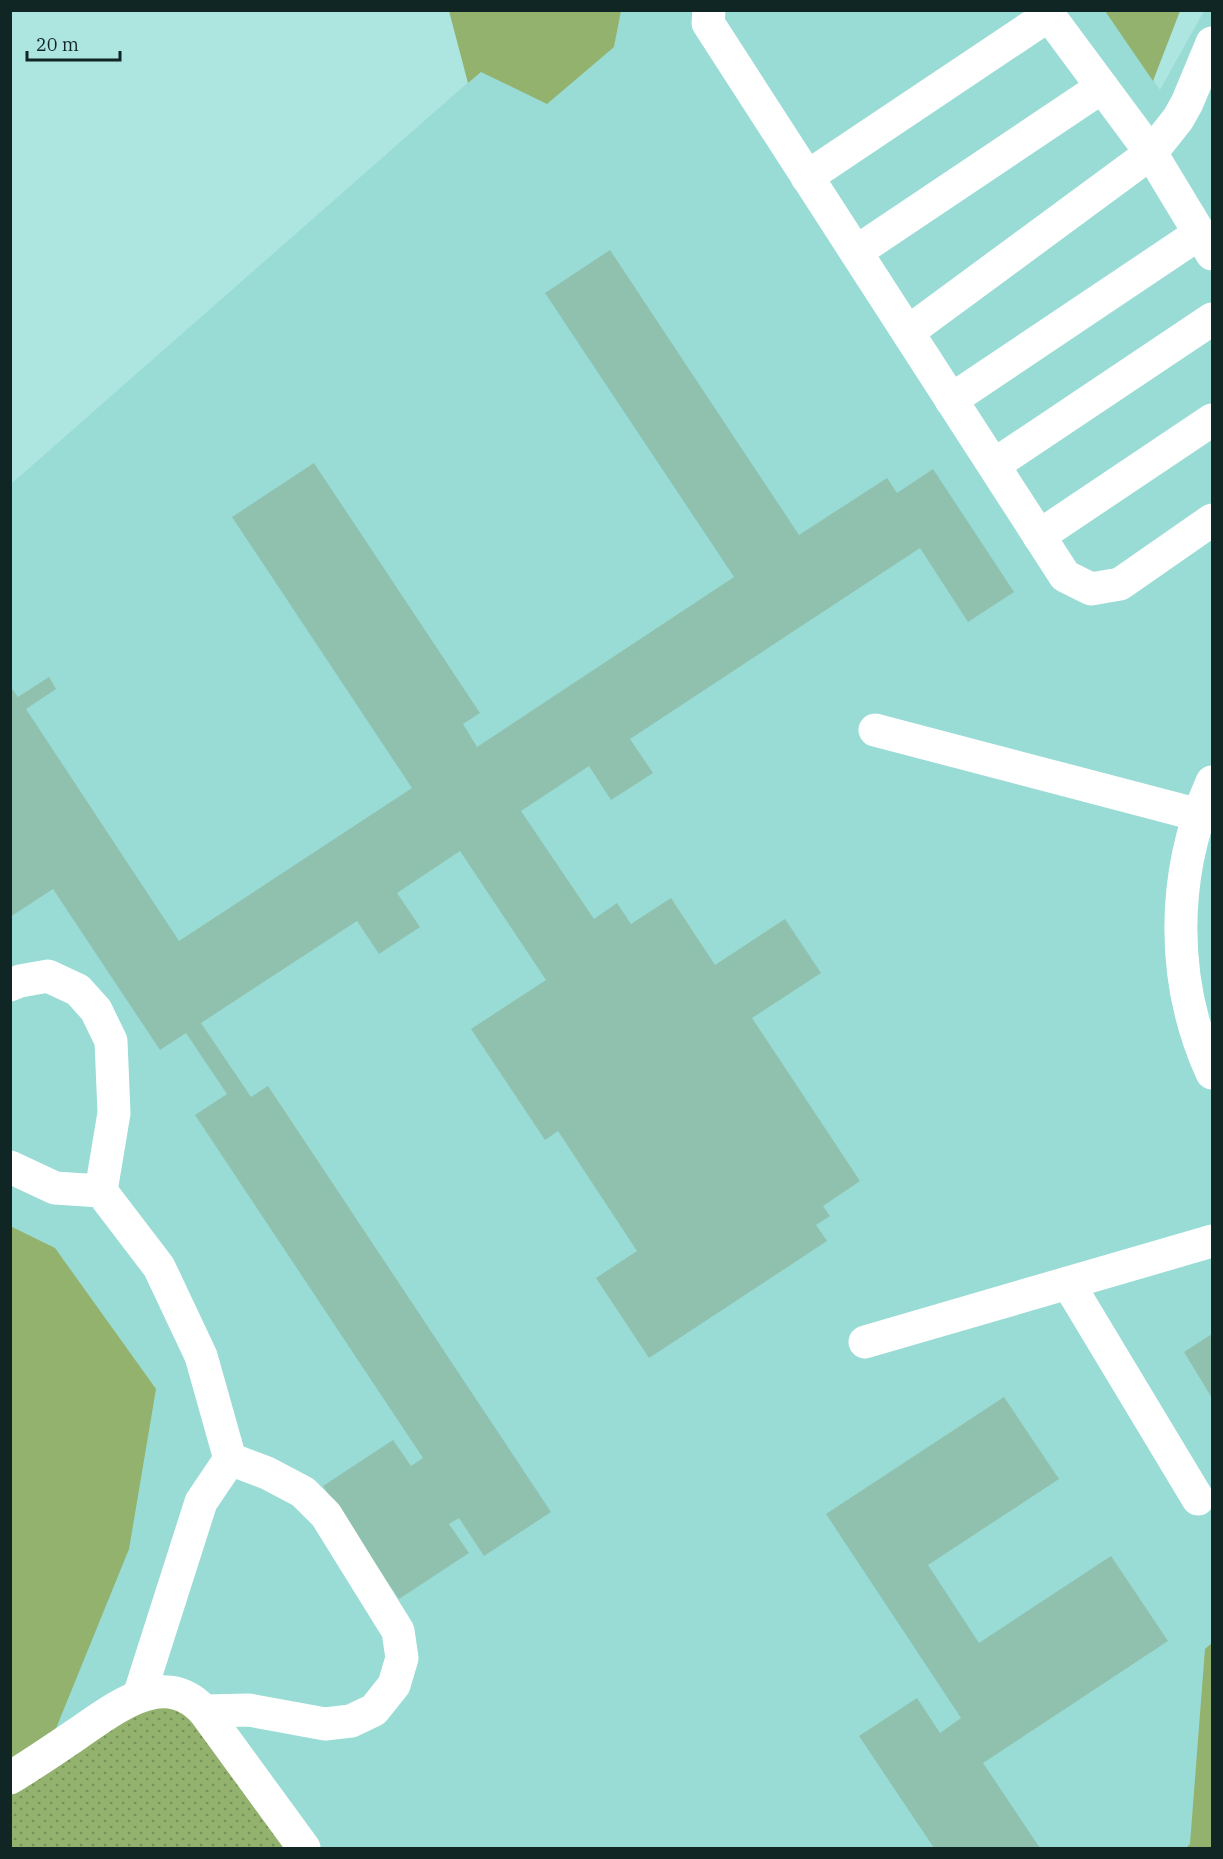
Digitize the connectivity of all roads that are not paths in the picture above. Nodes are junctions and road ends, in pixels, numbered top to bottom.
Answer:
1 (709, 10) edge
2 (1047, 13) edge
3 (1212, 43) edge
4 (1102, 87) junction
5 (1151, 153) junction
6 (807, 177) junction
7 (1206, 244) edge
8 (856, 252) junction
9 (1212, 319) edge
10 (908, 332) junction
11 (951, 400) junction
12 (1212, 420) edge
13 (994, 465) junction
14 (1212, 520) edge
15 (1039, 536) junction
16 (875, 730) dead end
17 (1212, 782) edge
18 (1199, 815) junction
19 (10, 986) edge
20 (1212, 1073) edge
21 (10, 1167) edge
22 (101, 1191) junction
23 (1212, 1241) edge
24 (1068, 1283) junction
25 (865, 1342) dead end
26 (230, 1459) junction
27 (1198, 1499) dead end
28 (127, 1702) junction
29 (204, 1712) junction
30 (10, 1778) edge
31 (304, 1848) edge

1 - 6 street
2 - 4 street
2 - 6 street
3 - 5 street
4 - 5 street
4 - 8 street
5 - 7 street
5 - 10 street
6 - 8 street
7 - 11 street
8 - 10 street
9 - 13 street
10 - 11 street
11 - 13 street
12 - 15 street
13 - 15 street
14 - 15 street
16 - 18 street
17 - 18 street
18 - 20 street
19 - 22 street
21 - 22 street
22 - 26 street
23 - 24 street
24 - 25 street
24 - 27 street
26 - 28 street
26 - 29 street
28 - 29 street
28 - 30 street
29 - 31 street

